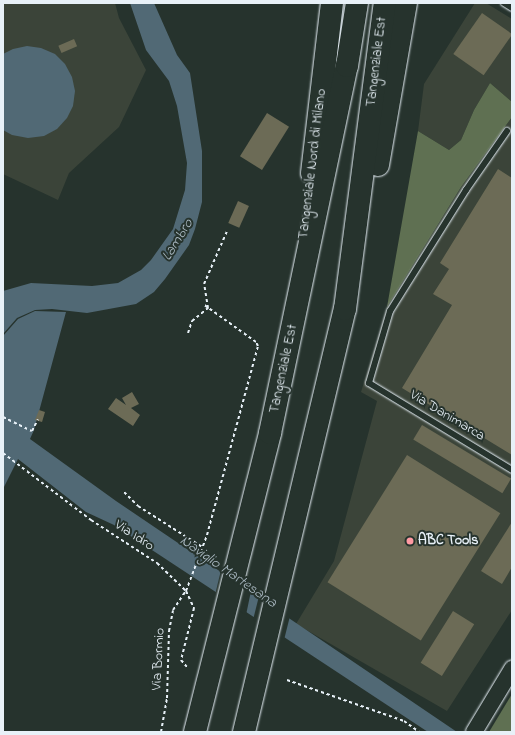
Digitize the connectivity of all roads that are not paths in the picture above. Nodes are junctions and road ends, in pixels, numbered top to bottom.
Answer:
1 (332, 3) edge
2 (343, 3) edge
3 (357, 3) edge
4 (385, 3) edge
5 (406, 3) edge
6 (504, 3) edge
7 (512, 8) edge
8 (507, 131) dead end
9 (303, 248) junction
10 (345, 309) junction
11 (294, 326) junction
12 (512, 470) edge
13 (512, 669) edge
14 (477, 727) edge
15 (195, 732) edge
16 (244, 732) edge

1 - 9 highway, Tangenziale Nord di Milano
2 - 9 highway
3 - 11 highway, Tangenziale Est
4 - 10 highway, Tangenziale Est
5 - 10 highway
6 - 7 lane
8 - 12 lane, Via Danimarca
9 - 11 highway, Tangenziale Nord di Milano
10 - 16 highway, Tangenziale Est
11 - 15 highway, Tangenziale Est
13 - 14 street

